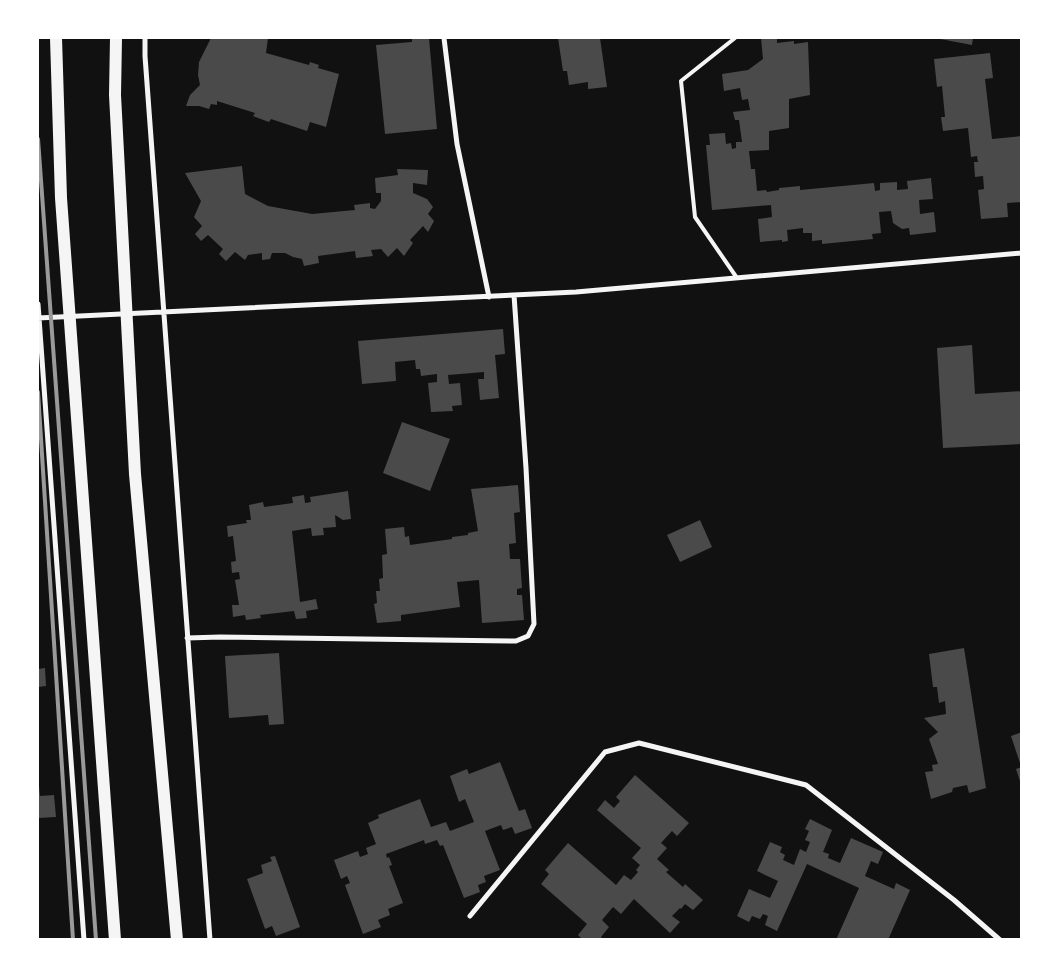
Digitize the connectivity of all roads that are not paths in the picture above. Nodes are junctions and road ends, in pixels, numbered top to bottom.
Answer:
1 (56, 38) edge
2 (116, 38) edge
3 (145, 38) edge
4 (444, 38) edge
5 (735, 38) edge
6 (1022, 253) edge
7 (737, 278) junction
8 (514, 295) junction
9 (489, 297) junction
10 (38, 304) edge
11 (163, 313) junction
12 (38, 318) edge
13 (187, 638) junction
14 (470, 916) dead end
15 (84, 940) edge
16 (115, 940) edge
17 (177, 940) edge
18 (210, 940) edge
19 (1000, 940) edge

1 - 16 main road
2 - 17 main road
3 - 11 street
4 - 9 street
5 - 7 lane
6 - 7 street
7 - 8 street
8 - 9 street
8 - 13 street
9 - 11 street
10 - 12 street
11 - 12 street
11 - 13 street
12 - 15 street
13 - 18 street
14 - 19 street

